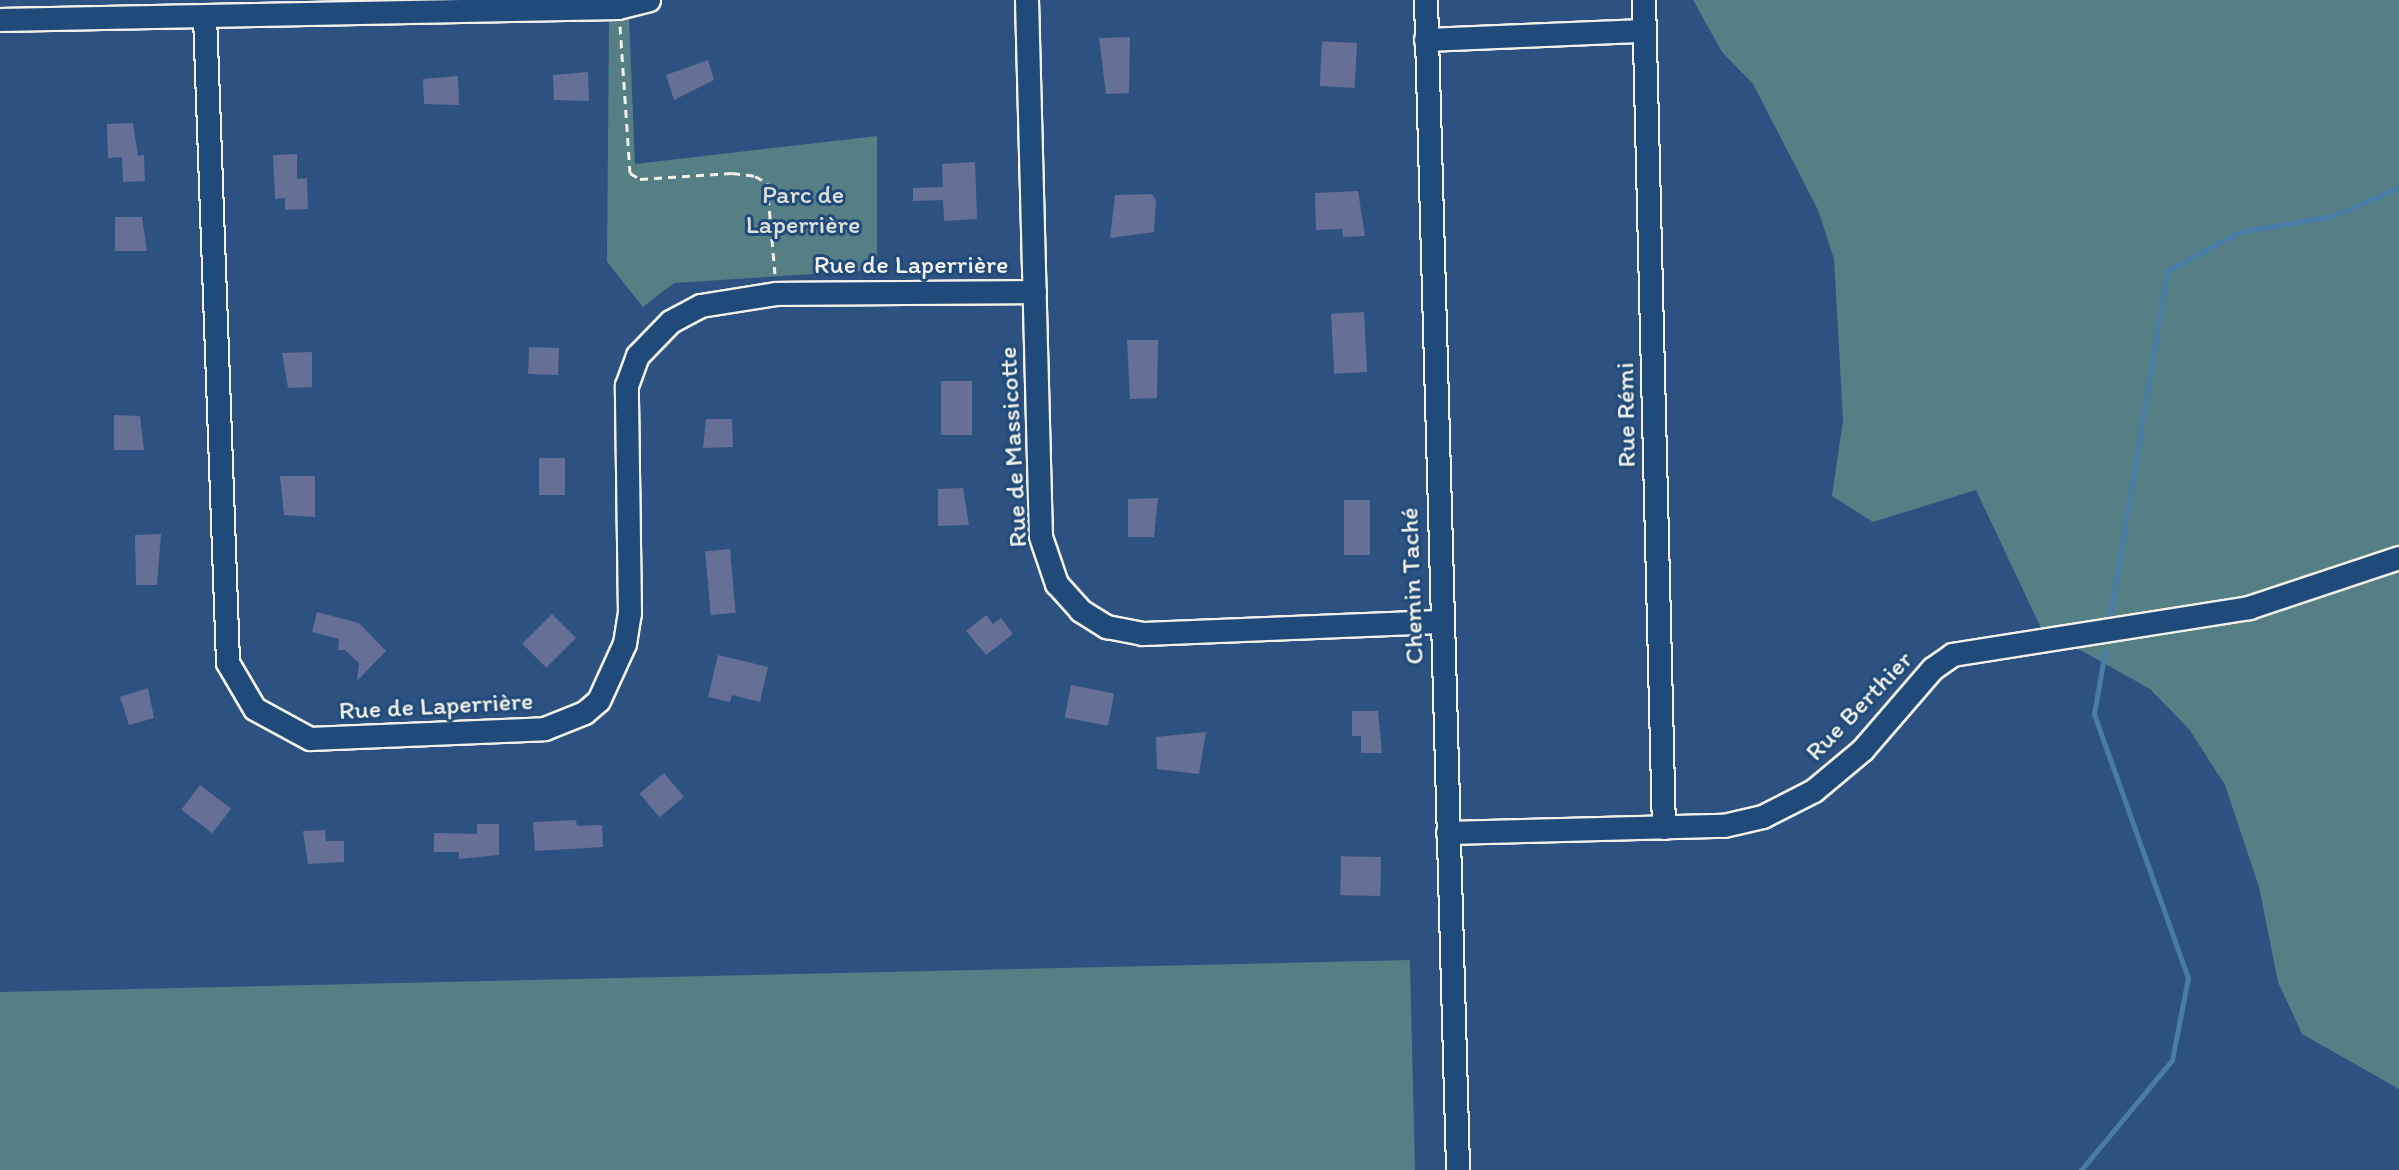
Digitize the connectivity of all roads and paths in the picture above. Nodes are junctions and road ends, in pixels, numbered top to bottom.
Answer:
1 (649, 0) edge
2 (1027, 0) edge
3 (1426, 0) edge
4 (1644, 0) edge
5 (618, 8) junction
6 (205, 16) junction
7 (0, 20) edge
8 (1645, 31) junction
9 (1426, 40) junction
10 (1035, 292) junction
11 (777, 294) junction
12 (2399, 558) edge
13 (1441, 622) junction
14 (1664, 828) junction
15 (1448, 833) junction
16 (1458, 1170) edge

1 - 5 street
2 - 10 street, Rue de Massicotte
3 - 9 street, Chemin Taché
4 - 8 street, Rue Rémi
5 - 6 street
5 - 11 path
6 - 7 street
6 - 11 street, Rue de Laperrière
8 - 9 street
8 - 14 street, Rue Rémi
9 - 13 street, Chemin Taché
10 - 11 street, Rue de Laperrière
10 - 13 street, Rue de Massicotte
12 - 14 street, Rue Berthier
13 - 15 street, Chemin Taché
14 - 15 street, Rue Berthier
15 - 16 street, Chemin Taché

